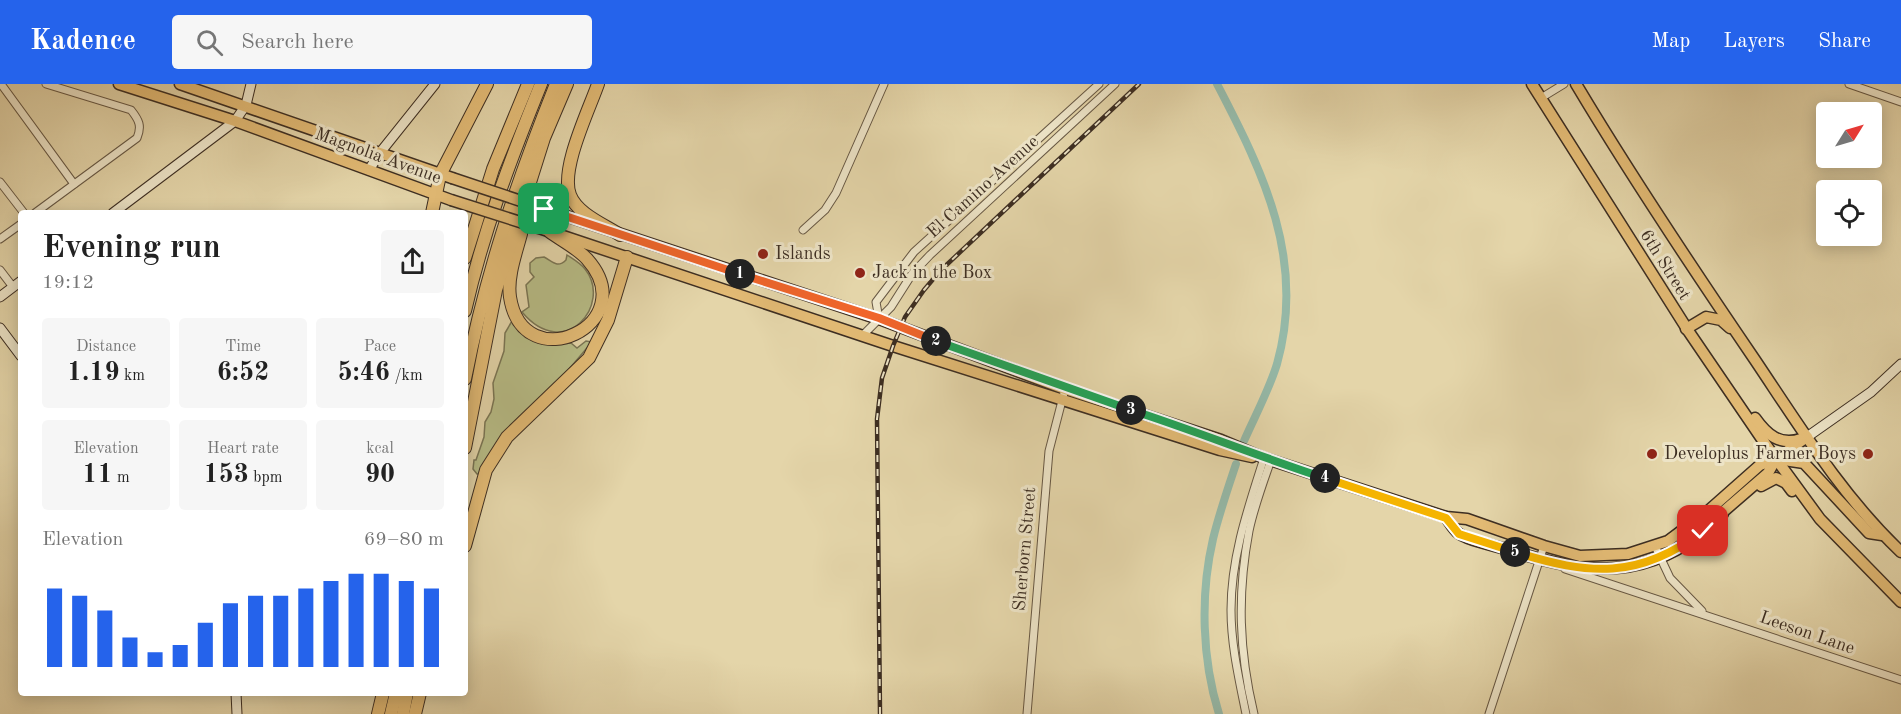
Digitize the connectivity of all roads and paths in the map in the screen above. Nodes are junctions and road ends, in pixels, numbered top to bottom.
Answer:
1 (1, 84) edge
2 (46, 84) edge
3 (119, 84) edge
4 (180, 84) edge
5 (251, 84) edge
6 (435, 84) edge
7 (487, 84) edge
8 (528, 84) edge
9 (541, 84) edge
10 (556, 84) edge
11 (567, 84) edge
12 (598, 84) edge
13 (884, 84) edge
14 (1099, 84) edge
15 (1115, 84) edge
16 (1532, 84) edge
17 (1564, 84) edge
18 (1575, 84) edge
19 (1849, 84) edge
20 (1541, 98) junction
21 (1901, 102) edge
22 (246, 105) junction
23 (235, 121) junction
24 (379, 154) junction
25 (537, 162) junction
26 (369, 170) junction
27 (440, 175) junction
28 (0, 182) edge
29 (74, 184) junction
30 (436, 194) junction
31 (22, 210) edge
32 (39, 210) edge
33 (117, 210) edge
34 (433, 210) edge
35 (18, 226) edge
36 (544, 230) junction
37 (803, 230) dead end
38 (620, 235) junction
39 (0, 239) edge
40 (468, 248) edge
41 (627, 257) junction
42 (0, 270) edge
43 (18, 283) edge
44 (13, 287) junction
45 (0, 297) edge
46 (468, 299) edge
47 (879, 318) junction
48 (0, 328) edge
49 (1686, 329) junction
50 (1735, 331) junction
51 (863, 335) junction
52 (18, 352) edge
53 (468, 364) edge
54 (1901, 364) edge
55 (1711, 367) junction
56 (1065, 388) junction
57 (1063, 400) junction
58 (468, 433) edge
59 (1807, 437) junction
60 (1221, 445) junction
61 (1262, 458) junction
62 (1776, 459) junction
63 (1446, 518) junction
64 (1721, 518) junction
65 (1820, 519) junction
66 (468, 535) edge
67 (1883, 535) junction
68 (1544, 546) junction
69 (1655, 546) junction
70 (1901, 552) edge
71 (1660, 558) junction
72 (1540, 560) junction
73 (1901, 602) edge
74 (1704, 613) junction
75 (1901, 680) edge
76 (236, 696) edge
77 (395, 696) edge
78 (406, 696) edge
79 (419, 696) edge
80 (237, 714) edge
81 (391, 714) edge
82 (403, 714) edge
83 (415, 714) edge
84 (1027, 714) edge
85 (1246, 714) edge
86 (1254, 714) edge
87 (1489, 714) edge

1 - 29 street
2 - 29 street
3 - 23 main road, Magnolia Avenue
4 - 22 main road, Magnolia Avenue
5 - 22 main road
6 - 24 main road
7 - 27 highway
8 - 40 highway
9 - 46 highway
10 - 53 highway
11 - 25 highway
12 - 38 highway
13 - 37 street
14 - 47 street, El Camino Avenue
15 - 47 street, El Camino Avenue
16 - 20 main road, 6th Street
17 - 20 street
18 - 50 main road, 6th Street
19 - 21 street
20 - 49 main road, 6th Street
22 - 23 main road
22 - 24 main road, Magnolia Avenue
23 - 26 main road, Magnolia Avenue
23 - 33 main road
24 - 26 main road
24 - 27 main road, Magnolia Avenue
25 - 36 highway
25 - 58 highway
26 - 30 main road, Magnolia Avenue
27 - 30 highway
27 - 38 main road, Magnolia Avenue, bridge
28 - 31 street
29 - 32 street
30 - 34 highway
30 - 36 main road, Magnolia Avenue, bridge
35 - 39 street
36 - 41 main road, Magnolia Avenue
38 - 41 main road
38 - 47 main road, Magnolia Avenue
41 - 51 main road, Magnolia Avenue
41 - 66 highway
42 - 44 street
43 - 44 main road
44 - 45 main road
47 - 51 street, El Camino Avenue
47 - 56 main road, Magnolia Avenue
48 - 52 main road
49 - 50 main road
49 - 55 main road, 6th Street
50 - 59 main road, 6th Street
51 - 57 main road, Magnolia Avenue
54 - 59 main road
55 - 59 main road
55 - 62 main road, 6th Street
56 - 57 street, Sherborn Street
56 - 60 main road, Magnolia Avenue
57 - 60 main road, Magnolia Avenue
57 - 84 street, Sherborn Street
59 - 62 main road, Magnolia Avenue
59 - 67 main road
60 - 61 main road, Magnolia Avenue
61 - 63 main road, Magnolia Avenue
61 - 85 street
61 - 86 street
62 - 64 main road, Magnolia Avenue
62 - 65 main road
62 - 67 main road
62 - 69 main road, Magnolia Avenue
63 - 68 main road, Magnolia Avenue
63 - 72 main road, Magnolia Avenue
64 - 65 main road
64 - 71 main road, Magnolia Avenue
65 - 73 main road
67 - 70 main road
68 - 69 main road, Magnolia Avenue
68 - 72 street
69 - 71 street, Leeson Lane
71 - 72 main road, Magnolia Avenue
71 - 74 street, Leeson Lane
72 - 74 street, Leeson Lane
72 - 87 street
74 - 75 street, Leeson Lane
76 - 80 main road
77 - 81 highway
78 - 82 highway
79 - 83 highway

